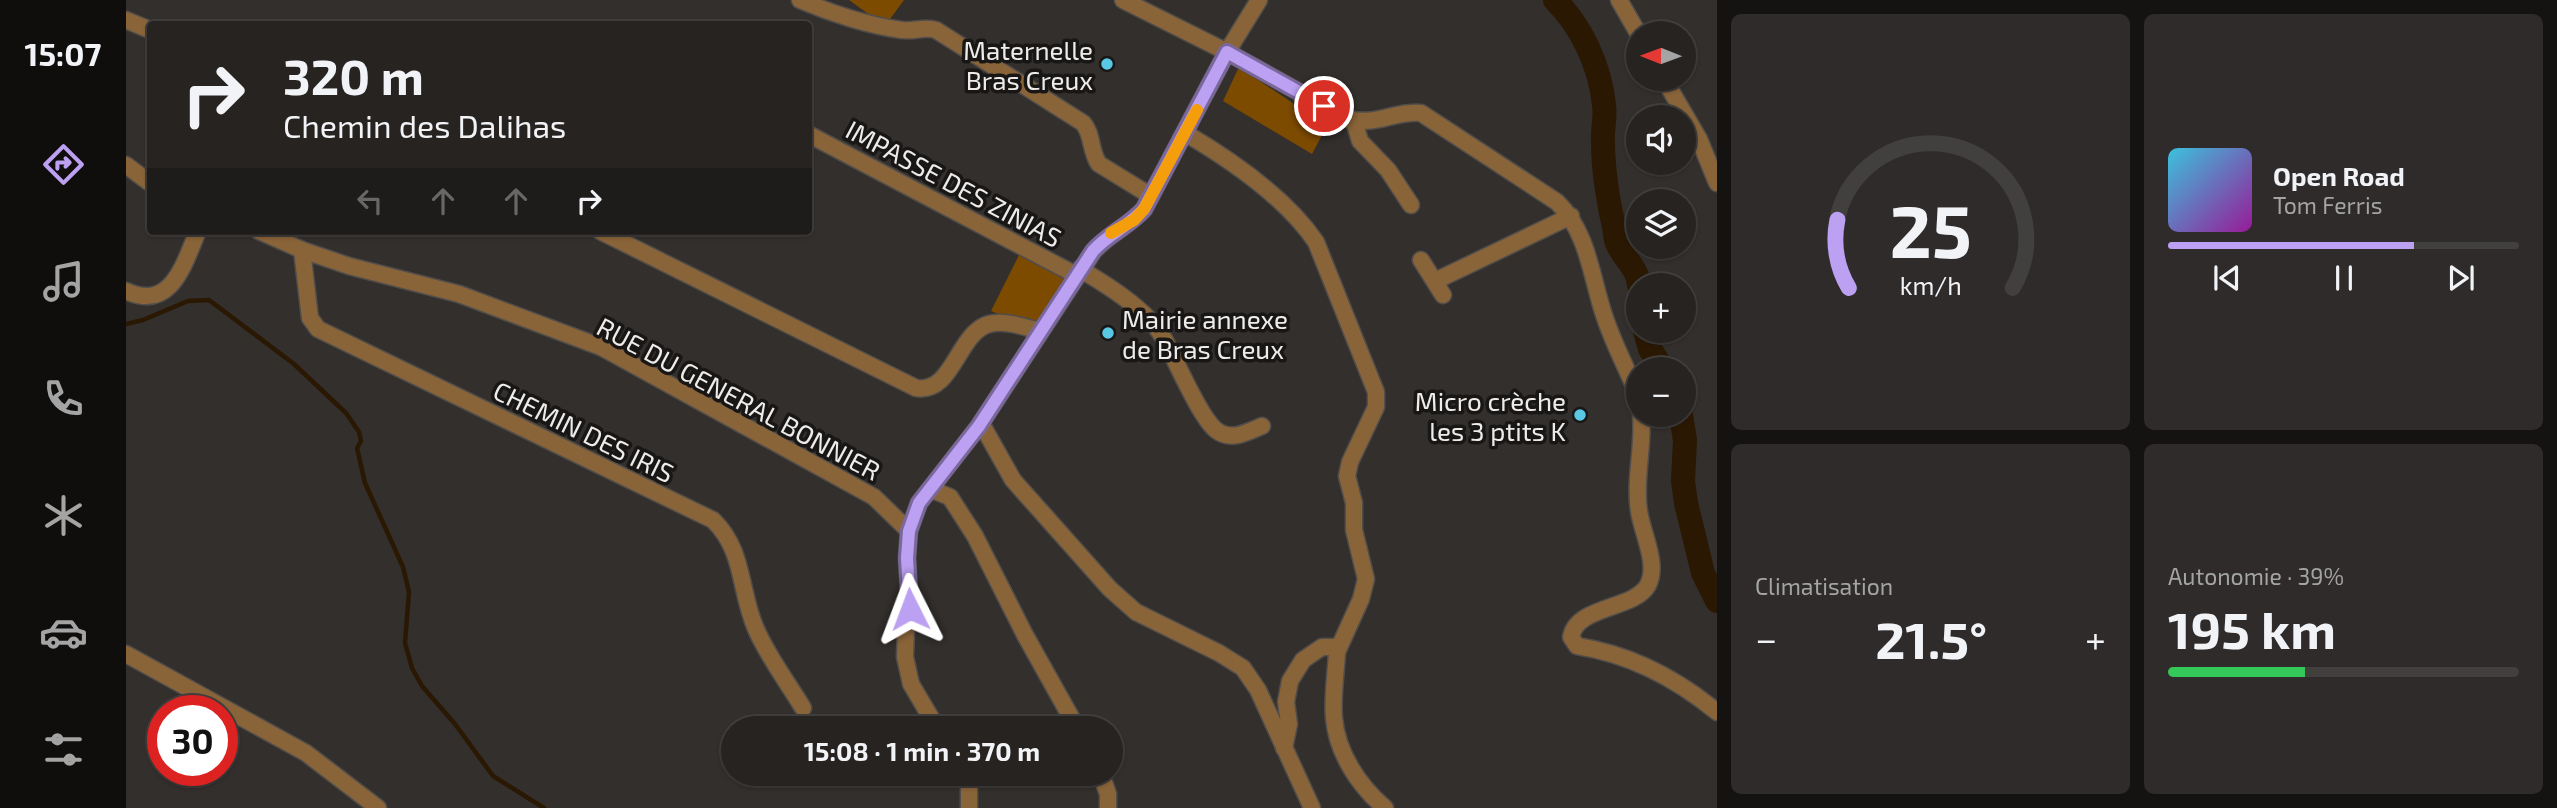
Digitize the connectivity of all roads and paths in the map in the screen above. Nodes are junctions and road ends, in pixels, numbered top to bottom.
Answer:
1 (800, 0) edge
2 (1123, 0) edge
3 (1259, 0) edge
4 (1619, 0) edge
5 (126, 20) edge
6 (1631, 21) edge
7 (147, 29) edge
8 (1227, 52) junction
9 (1671, 91) edge
10 (1353, 121) junction
11 (1185, 133) junction
12 (812, 136) edge
13 (126, 165) edge
14 (147, 181) edge
15 (1717, 183) edge
16 (1151, 196) junction
17 (1411, 205) dead end
18 (1571, 216) junction
19 (196, 235) edge
20 (268, 235) edge
21 (608, 235) edge
22 (302, 250) junction
23 (1422, 260) dead end
24 (1078, 272) junction
25 (126, 291) edge
26 (1040, 331) junction
27 (1626, 367) edge
28 (981, 424) junction
29 (1262, 426) dead end
30 (1640, 427) edge
31 (930, 489) junction
32 (909, 531) junction
33 (1338, 652) junction
34 (126, 654) edge
35 (803, 708) dead end
36 (1717, 712) edge
37 (930, 716) edge
38 (1070, 716) edge
39 (1284, 748) junction
40 (968, 786) edge
41 (1105, 786) edge
42 (378, 808) edge
43 (969, 808) edge
44 (1108, 808) edge
45 (1312, 808) edge
46 (1385, 808) edge

1 - 16 street
2 - 8 street
3 - 8 street
4 - 6 street
5 - 7 street
8 - 10 street
8 - 11 street
9 - 15 street
10 - 17 street
10 - 18 street
11 - 16 street
11 - 33 street
12 - 24 street, IMPASSE DES ZINIAS
13 - 14 street
16 - 24 street
18 - 23 street
18 - 27 street
19 - 25 street
20 - 22 street, RUE DU GENERAL BONNIER
21 - 26 street
22 - 32 street, RUE DU GENERAL BONNIER
22 - 35 street, CHEMIN DES IRIS
24 - 26 street
24 - 29 street, IMPASSE DES ZINIAS
26 - 28 street
28 - 31 street
28 - 39 street
30 - 36 street
31 - 32 street
31 - 38 street
32 - 37 street
33 - 39 street
33 - 46 street
34 - 42 street
39 - 45 street
40 - 43 street
41 - 44 street

